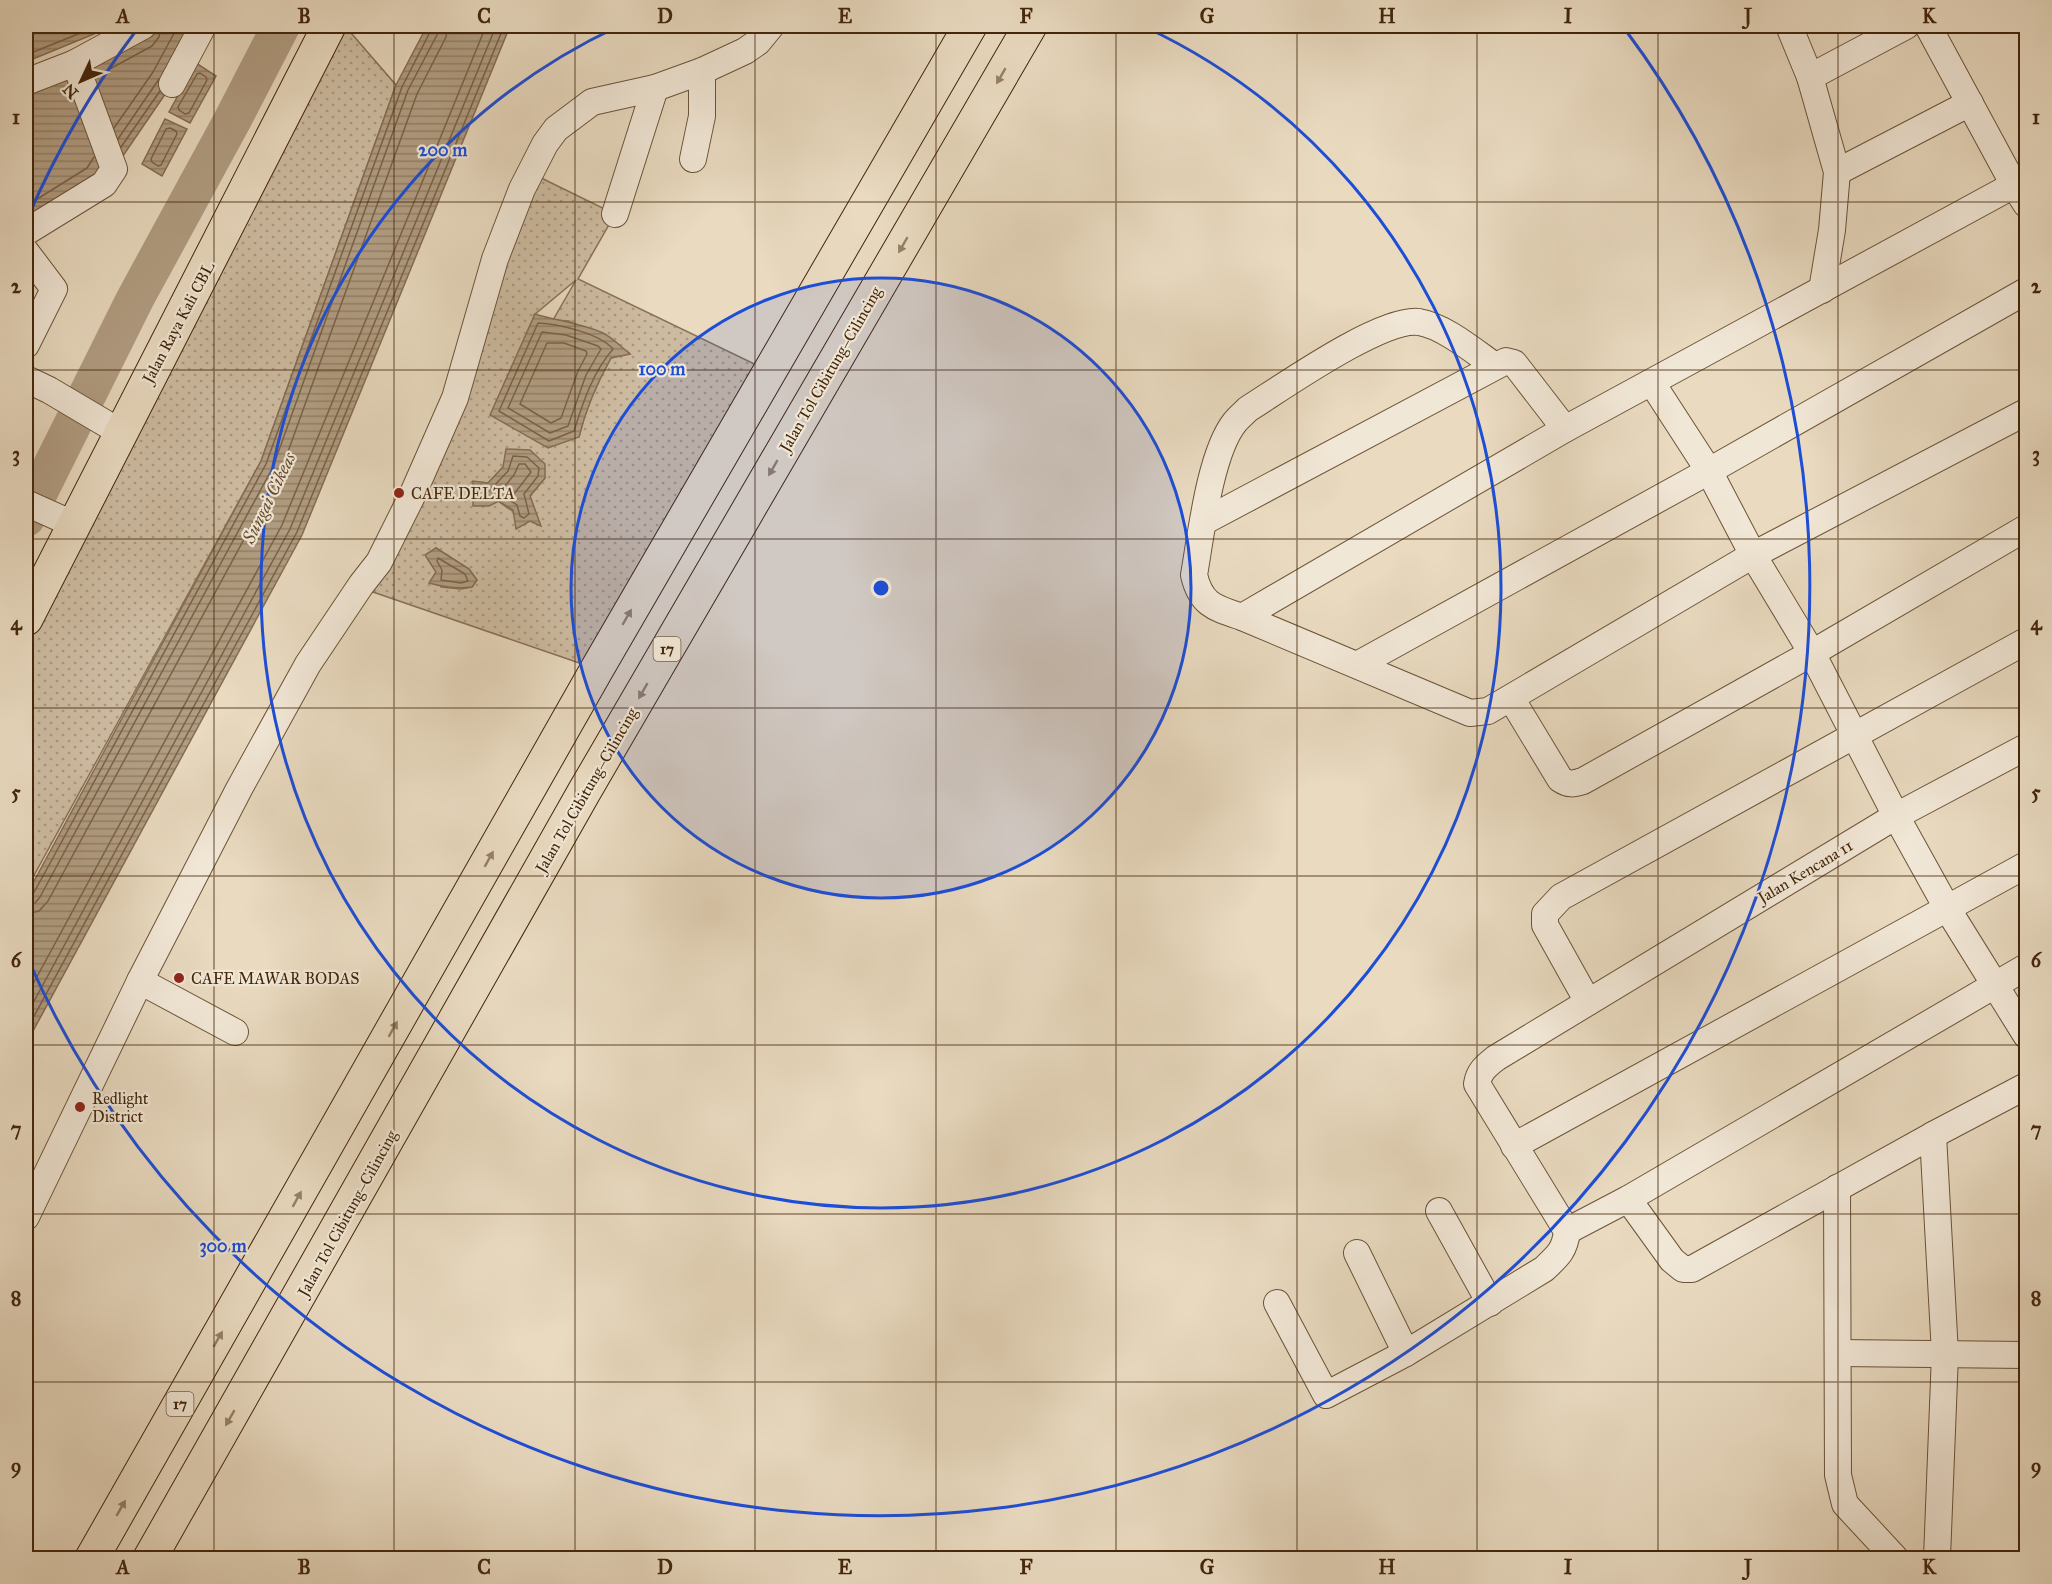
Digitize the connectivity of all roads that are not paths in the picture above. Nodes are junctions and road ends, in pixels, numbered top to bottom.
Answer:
1 (143, 26) edge
2 (204, 26) edge
3 (329, 26) edge
4 (771, 26) edge
5 (970, 26) edge
6 (1030, 26) edge
7 (1789, 26) edge
8 (1906, 26) edge
9 (1928, 26) edge
10 (75, 63) junction
11 (702, 71) junction
12 (1810, 77) junction
13 (26, 82) edge
14 (172, 84) dead end
15 (655, 88) junction
16 (1970, 103) junction
17 (693, 159) dead end
18 (1838, 172) junction
19 (2020, 195) edge
20 (615, 214) dead end
21 (26, 232) edge
22 (26, 252) edge
23 (1822, 290) junction
24 (2026, 291) edge
25 (26, 345) edge
26 (1495, 366) junction
27 (26, 379) edge
28 (1653, 383) junction
29 (2026, 411) edge
30 (107, 424) junction
31 (1565, 429) junction
32 (1709, 471) junction
33 (33, 506) edge
34 (1203, 522) junction
35 (75, 525) junction
36 (2026, 528) edge
37 (1753, 555) junction
38 (1242, 617) junction
39 (26, 619) edge
40 (2026, 641) edge
41 (1812, 653) junction
42 (1357, 665) junction
43 (1511, 698) junction
44 (1854, 735) junction
45 (2026, 747) edge
46 (1896, 816) junction
47 (2026, 865) edge
48 (1947, 908) junction
49 (2026, 967) edge
50 (140, 981) junction
51 (1995, 984) junction
52 (1588, 1002) junction
53 (235, 1032) dead end
54 (2026, 1035) edge
55 (2026, 1086) edge
56 (1933, 1135) junction
57 (1514, 1146) junction
58 (1837, 1188) junction
59 (1628, 1199) junction
60 (1438, 1211) dead end
61 (26, 1217) edge
62 (1567, 1231) junction
63 (1357, 1253) dead end
64 (1277, 1303) dead end
65 (1490, 1303) junction
66 (1407, 1353) junction
67 (1838, 1353) junction
68 (1945, 1353) junction
69 (2026, 1355) edge
70 (92, 1558) edge
71 (150, 1558) edge
72 (1895, 1558) edge
73 (1937, 1558) edge

1 - 10 street
2 - 14 street
3 - 30 main road, Jalan Raya Kali CBL
4 - 11 street
70 -> 5 main road, 17
6 -> 71 main road, Jalan Tol Cibitung–Cilincing / 17
7 - 12 street
8 - 12 street
9 - 16 street
10 - 13 street
10 - 21 street
11 - 15 street
11 - 17 street
12 - 18 street
15 - 20 street
15 - 50 street
16 - 18 street
16 - 19 street
18 - 23 street
19 - 23 street
22 - 25 street
23 - 28 street
24 - 32 street
26 - 31 street
26 - 34 street
26 - 34 street
27 - 30 street
28 - 31 street
28 - 32 street
29 - 37 street
30 - 35 main road, Jalan Raya Kali CBL
31 - 38 street
32 - 37 street
32 - 42 street
33 - 35 street
34 - 38 street
35 - 39 main road, Jalan Raya Kali CBL
36 - 41 street
37 - 41 street
37 - 43 street
38 - 42 street
40 - 44 street
41 - 43 street
41 - 44 street
42 - 43 street
44 - 46 street
44 - 52 street
45 - 46 street, Jalan Kencana 11
46 - 48 street
46 - 52 street, Jalan Kencana 11
47 - 48 street
48 - 51 street
48 - 57 street
49 - 51 street
50 - 53 street
50 - 61 street
51 - 54 street
51 - 59 street
52 - 57 street, Jalan Kencana 11
55 - 56 street
56 - 58 street
56 - 68 street
57 - 62 street, Jalan Kencana 11
58 - 59 street
58 - 67 street
59 - 62 street
60 - 65 street
62 - 65 street
63 - 66 street
64 - 66 street
65 - 66 street
67 - 68 street
67 - 72 street
68 - 69 street
68 - 73 street

